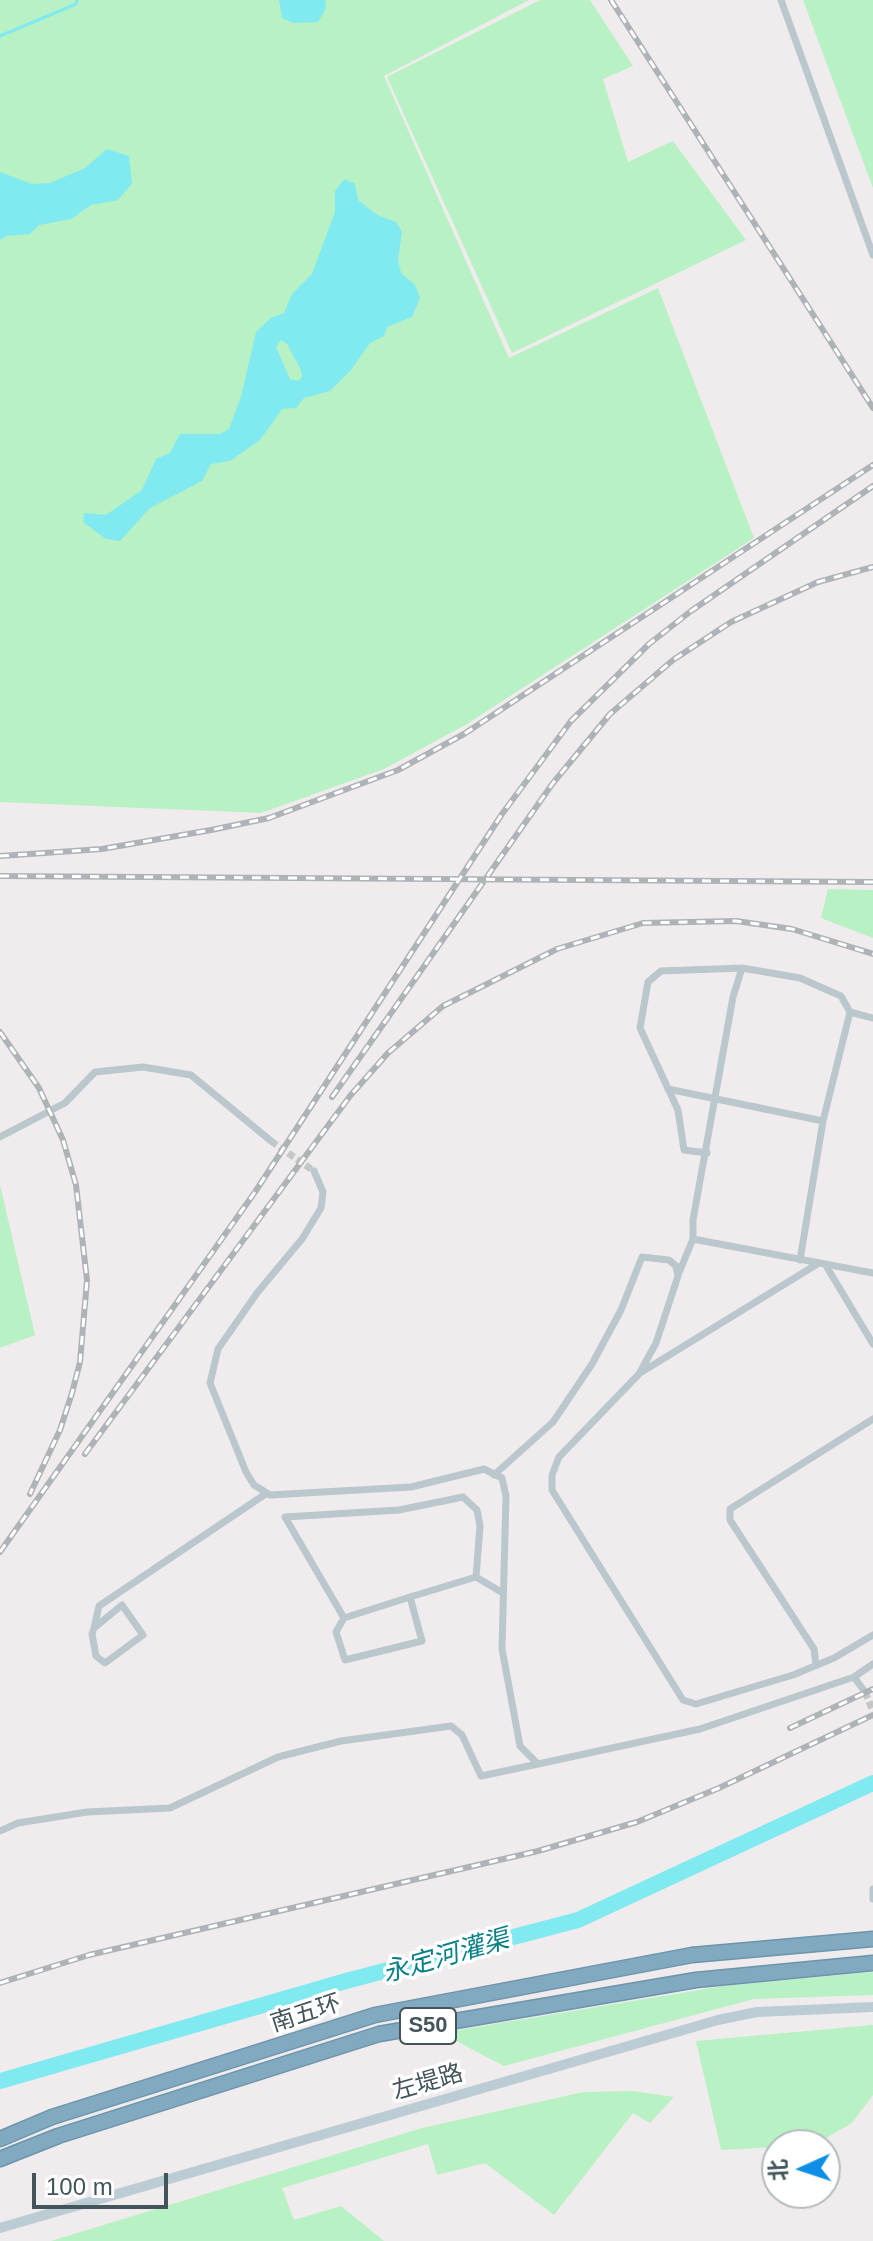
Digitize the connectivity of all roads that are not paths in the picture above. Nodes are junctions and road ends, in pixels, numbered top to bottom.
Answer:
1 (781, 0) edge
2 (873, 255) edge
3 (742, 968) junction
4 (850, 1012) junction
5 (873, 1018) edge
6 (668, 1089) junction
7 (715, 1099) junction
8 (823, 1121) junction
9 (0, 1137) edge
10 (271, 1141) tunnel mouth
11 (707, 1153) junction
12 (314, 1171) dead end
13 (693, 1239) junction
14 (800, 1260) junction
15 (822, 1264) junction
16 (873, 1273) edge
17 (678, 1276) junction
18 (873, 1344) edge
19 (639, 1374) junction
20 (873, 1419) edge
21 (494, 1475) junction
22 (267, 1493) junction
23 (476, 1577) junction
24 (503, 1593) junction
25 (410, 1597) junction
26 (344, 1618) junction
27 (94, 1628) junction
28 (873, 1635) edge
29 (873, 1664) edge
30 (816, 1665) junction
31 (793, 1675) junction
32 (854, 1677) junction
33 (865, 1692) dead end
34 (799, 1695) junction
35 (538, 1764) junction
36 (0, 1831) edge
37 (873, 1889) edge
38 (873, 1899) edge
39 (873, 1939) edge
40 (873, 1963) edge
41 (873, 2007) edge
42 (0, 2139) edge
43 (0, 2159) edge
44 (0, 2228) edge

1 - 2 street
3 - 4 street
3 - 6 street
3 - 7 street
4 - 5 street
4 - 8 street
6 - 7 street
6 - 11 street
7 - 8 street
7 - 11 street
8 - 14 street
9 - 10 street
11 - 13 street
12 - 22 street
13 - 14 street
13 - 17 street
14 - 15 street
15 - 16 street
15 - 18 street
15 - 19 street
17 - 19 street
17 - 21 street
19 - 31 street
20 - 30 street
21 - 22 street
21 - 24 street
22 - 27 street
23 - 24 street
23 - 25 street
23 - 26 street
24 - 35 street
25 - 26 street
25 - 26 street
27 - 27 street
28 - 30 street
29 - 32 street
30 - 31 street
31 - 34 street
32 - 33 street
32 - 34 street
34 - 35 street
35 - 36 street
37 - 38 street
39 - 42 highway, 南五环 / S50
40 - 43 highway, 南五环 / S50
41 - 44 main road, 左堤路

